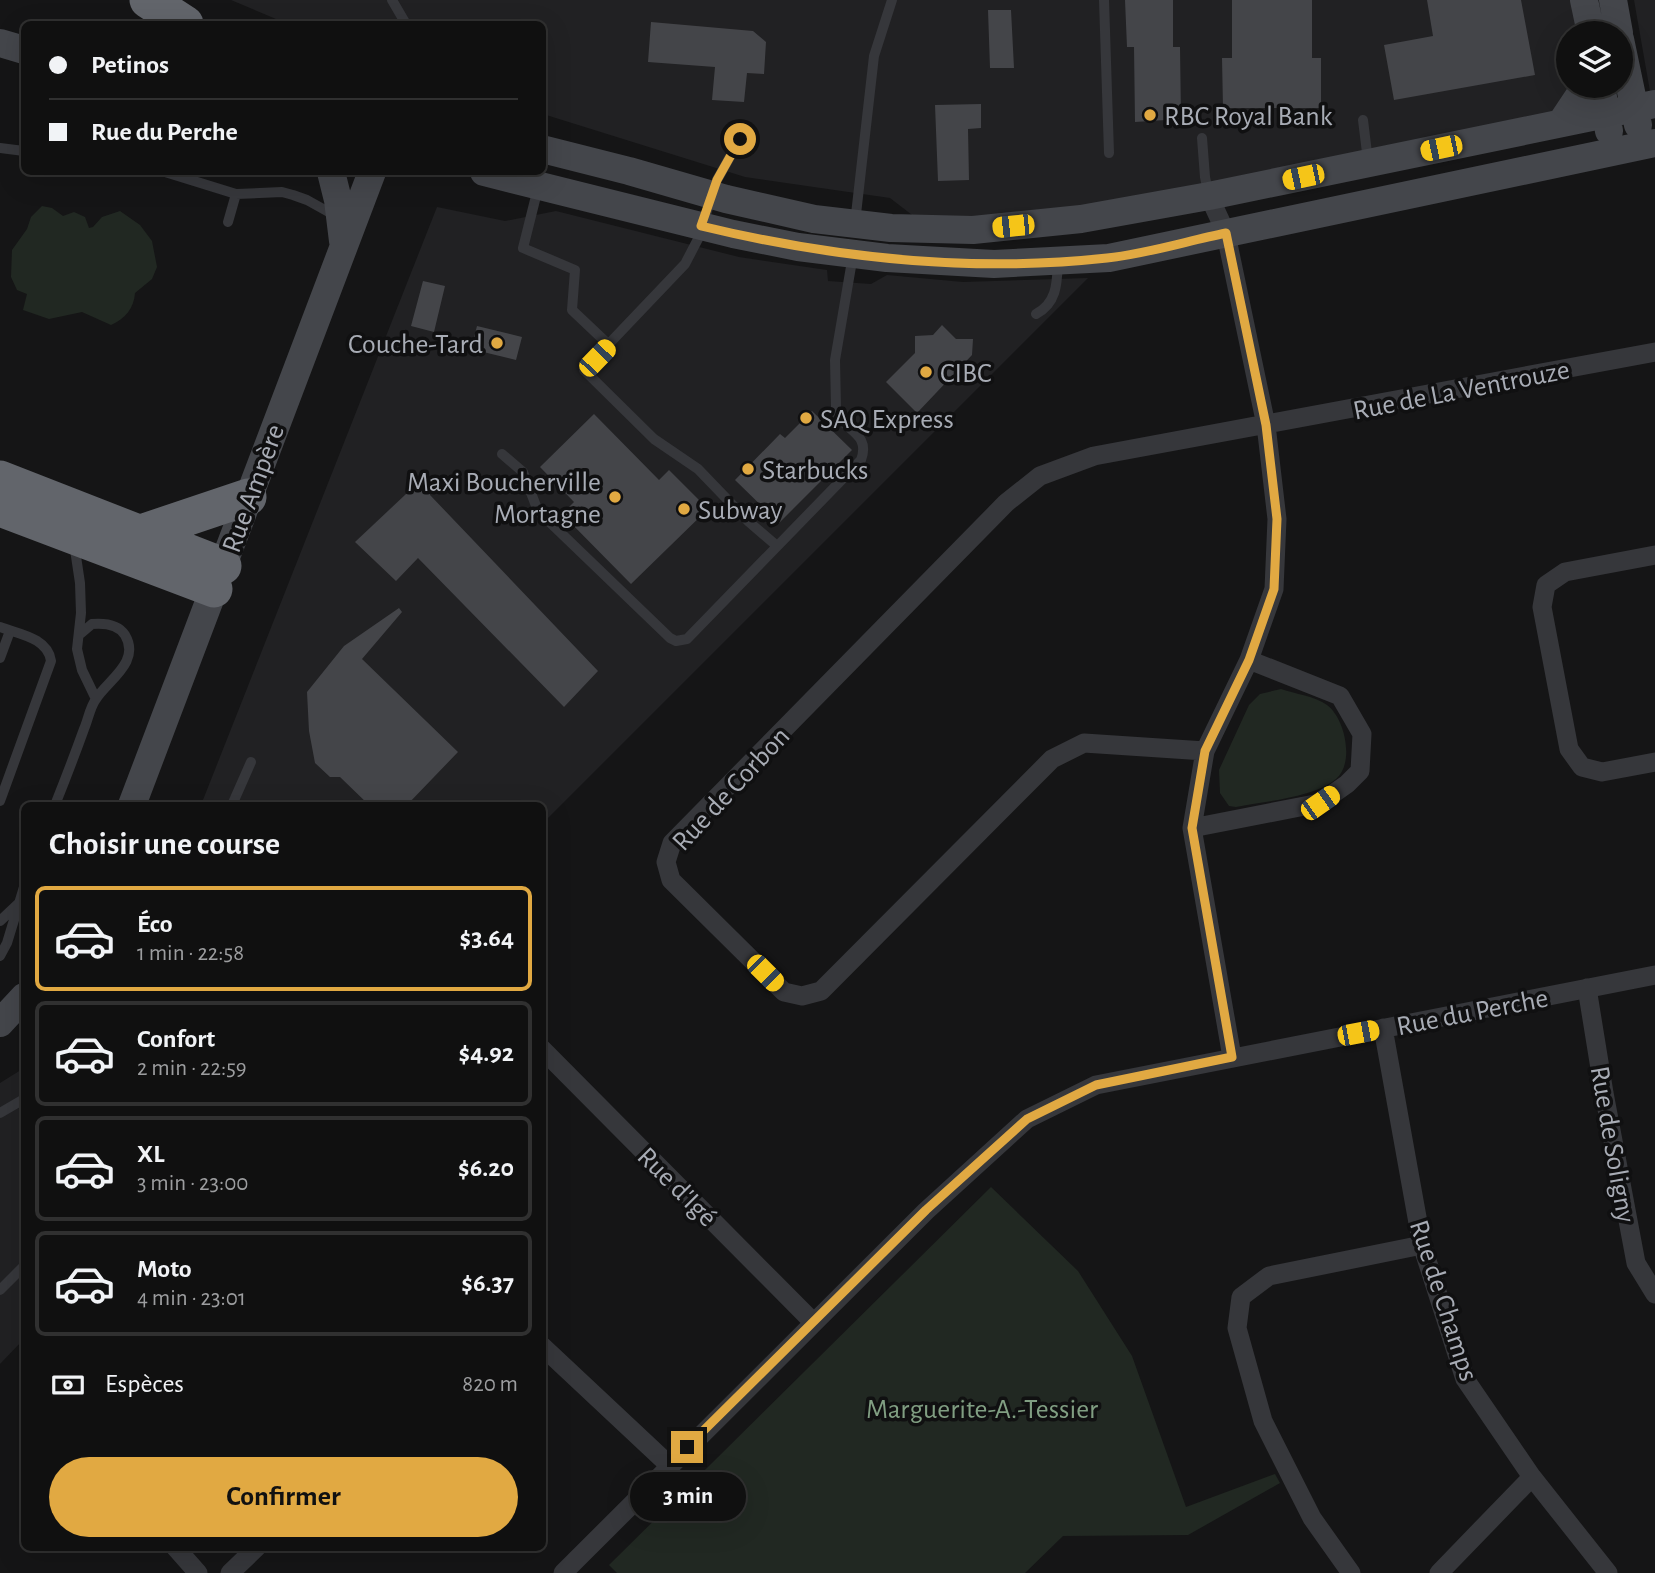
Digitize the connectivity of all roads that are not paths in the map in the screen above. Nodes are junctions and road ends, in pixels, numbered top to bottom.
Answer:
1 (148, 0) edge
2 (392, 0) edge
3 (892, 0) edge
4 (1104, 0) edge
5 (1613, 0) edge
6 (1587, 13) edge
7 (180, 21) edge
8 (404, 21) edge
9 (1617, 21) edge
10 (0, 25) edge
11 (21, 29) edge
12 (0, 43) edge
13 (21, 49) edge
14 (1633, 75) edge
15 (1578, 98) edge
16 (1603, 98) edge
17 (1644, 106) edge
18 (1606, 114) junction
19 (1363, 120) dead end
20 (1561, 122) junction
21 (1202, 138) dead end
22 (740, 139) dead end
23 (1649, 144) edge
24 (0, 148) edge
25 (546, 150) edge
26 (21, 151) edge
27 (1613, 152) junction
28 (1108, 153) dead end
29 (1368, 163) junction
30 (175, 175) edge
31 (332, 175) edge
32 (371, 175) edge
33 (496, 175) edge
34 (539, 186) junction
35 (236, 194) junction
36 (712, 195) junction
37 (1209, 196) junction
38 (228, 222) dead end
39 (701, 226) junction
40 (345, 229) junction
41 (1226, 233) junction
42 (854, 240) junction
43 (1058, 262) junction
44 (1036, 314) dead end
45 (609, 345) junction
46 (1655, 352) edge
47 (1266, 425) junction
48 (502, 454) dead end
49 (0, 479) edge
50 (248, 498) junction
51 (0, 508) edge
52 (141, 533) junction
53 (73, 536) junction
54 (777, 546) junction
55 (1655, 555) edge
56 (219, 578) junction
57 (5, 629) edge
58 (79, 635) junction
59 (0, 658) edge
60 (1249, 660) junction
61 (96, 699) junction
62 (1205, 751) junction
63 (251, 762) dead end
64 (1655, 762) edge
65 (0, 801) edge
66 (56, 802) edge
67 (132, 802) edge
68 (233, 802) edge
69 (1192, 828) junction
70 (21, 896) edge
71 (18, 904) junction
72 (0, 920) edge
73 (0, 956) edge
74 (1655, 975) edge
75 (1587, 988) junction
76 (21, 1000) edge
77 (0, 1023) edge
78 (1383, 1028) junction
79 (546, 1053) edge
80 (1232, 1057) junction
81 (21, 1100) edge
82 (0, 1113) edge
83 (1422, 1245) junction
84 (21, 1269) edge
85 (0, 1290) edge
86 (1655, 1294) edge
87 (813, 1322) junction
88 (546, 1350) edge
89 (669, 1465) junction
90 (1532, 1477) junction
91 (179, 1551) edge
92 (253, 1551) edge
93 (198, 1573) edge
94 (230, 1573) edge
95 (563, 1573) edge
96 (1351, 1573) edge
97 (1439, 1573) edge
98 (1608, 1573) edge

1 - 7 highway
2 - 8 lane
3 - 42 lane
4 - 28 lane
5 - 6 main road
5 - 9 main road
10 - 11 main road
12 - 13 main road
14 - 17 main road
15 - 20 main road
16 - 18 main road
17 - 18 main road
17 - 23 main road
18 - 20 main road
18 - 27 main road
19 - 29 lane
20 - 29 main road
21 - 37 lane
22 - 36 lane
23 - 27 main road
24 - 26 lane
25 - 36 main road
27 - 41 main road
29 - 37 main road
30 - 35 lane
31 - 40 main road
32 - 40 main road, Rue Ampère
33 - 34 main road
34 - 39 main road
34 - 45 lane
35 - 38 lane
35 - 40 lane
36 - 39 lane
36 - 42 main road
37 - 41 street
37 - 42 main road
39 - 42 main road
39 - 45 lane
40 - 50 main road, Rue Ampère
41 - 43 main road
41 - 47 street
42 - 43 main road
42 - 54 lane
43 - 44 lane
45 - 54 lane
46 - 47 street, Rue de La Ventrouze
47 - 60 street
47 - 62 street, Rue de Corbon
48 - 54 lane
49 - 52 highway
50 - 52 highway
50 - 56 main road, Rue Ampère
51 - 53 highway
52 - 56 highway
53 - 56 highway
53 - 58 lane
55 - 64 street
56 - 67 main road, Rue Ampère
57 - 59 lane
57 - 65 lane
58 - 61 lane
58 - 61 lane
60 - 62 street
60 - 69 street
61 - 66 lane
62 - 69 street
63 - 68 lane
69 - 80 street
70 - 71 lane
71 - 72 lane
71 - 73 lane
74 - 75 street, Rue du Perche
75 - 78 street, Rue du Perche
75 - 86 street, Rue de Soligny
76 - 77 main road
78 - 80 street, Rue du Perche
78 - 83 street, Rue de Champs
79 - 87 street, Rue d'Igé
80 - 87 street, Rue du Perche
81 - 82 lane
83 - 90 street, Rue de Champs
83 - 96 street
84 - 85 lane
87 - 89 street, Rue du Perche
88 - 89 street
89 - 95 street, Rue du Perche
90 - 97 street
90 - 98 street, Rue de Champs
91 - 93 street
92 - 94 street

